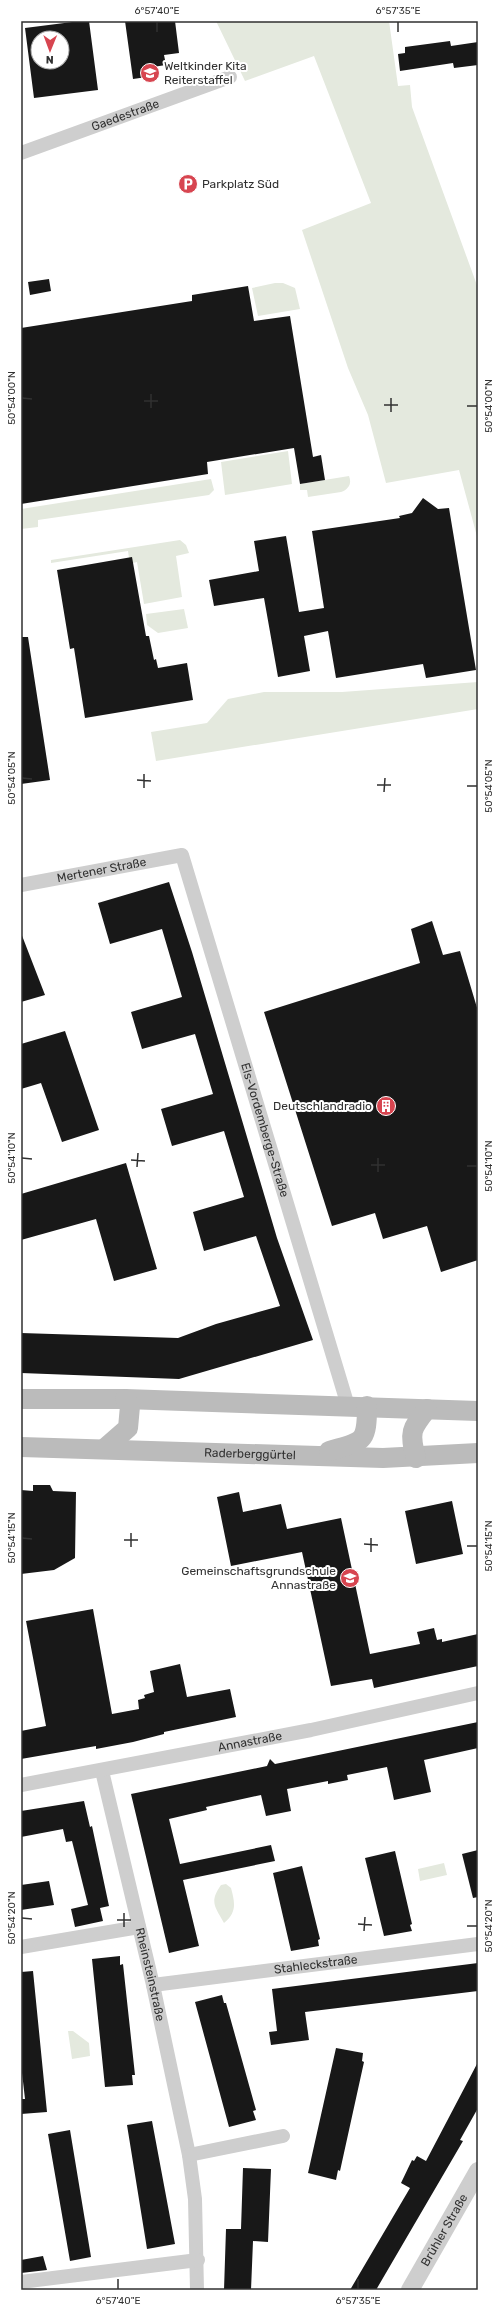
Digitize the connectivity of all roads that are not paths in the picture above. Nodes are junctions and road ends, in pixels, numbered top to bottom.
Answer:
1 (230, 77) dead end
2 (21, 153) edge
3 (182, 855) joint
4 (21, 885) edge
5 (21, 1399) edge
6 (125, 1399) junction
7 (357, 1406) junction
8 (427, 1409) junction
9 (478, 1411) edge
10 (21, 1447) edge
11 (104, 1449) junction
12 (478, 1453) edge
13 (314, 1456) junction
14 (416, 1458) junction
15 (478, 1693) edge
16 (102, 1771) junction
17 (21, 1785) edge
18 (139, 1927) junction
19 (478, 1944) edge
20 (21, 1947) edge
21 (153, 1985) junction
22 (283, 2136) dead end
23 (189, 2155) junction
24 (478, 2171) edge
25 (198, 2260) junction
26 (21, 2282) edge
27 (197, 2290) edge
28 (410, 2290) edge

1 - 2 street, Gaedestraße
3 - 4 street, Mertener Straße
3 - 7 street, Els-Vordemberge-Straße
5 - 6 main road
6 - 7 main road
6 - 11 main road
7 - 8 main road
7 - 13 main road
8 - 9 main road
8 - 14 main road
10 - 11 main road, Raderberggürtel
11 - 13 main road, Raderberggürtel
12 - 14 main road, Raderberggürtel
13 - 14 main road, Raderberggürtel
15 - 16 street, Annastraße
16 - 17 street, Annastraße
16 - 18 street, Rheinsteinstraße
18 - 20 street
18 - 21 street, Rheinsteinstraße
19 - 21 street, Stahleckstraße
21 - 23 street, Rheinsteinstraße
22 - 23 street
23 - 25 street, Rheinsteinstraße
24 - 28 street, Brühler Straße
25 - 26 street
25 - 27 street, Rheinsteinstraße

